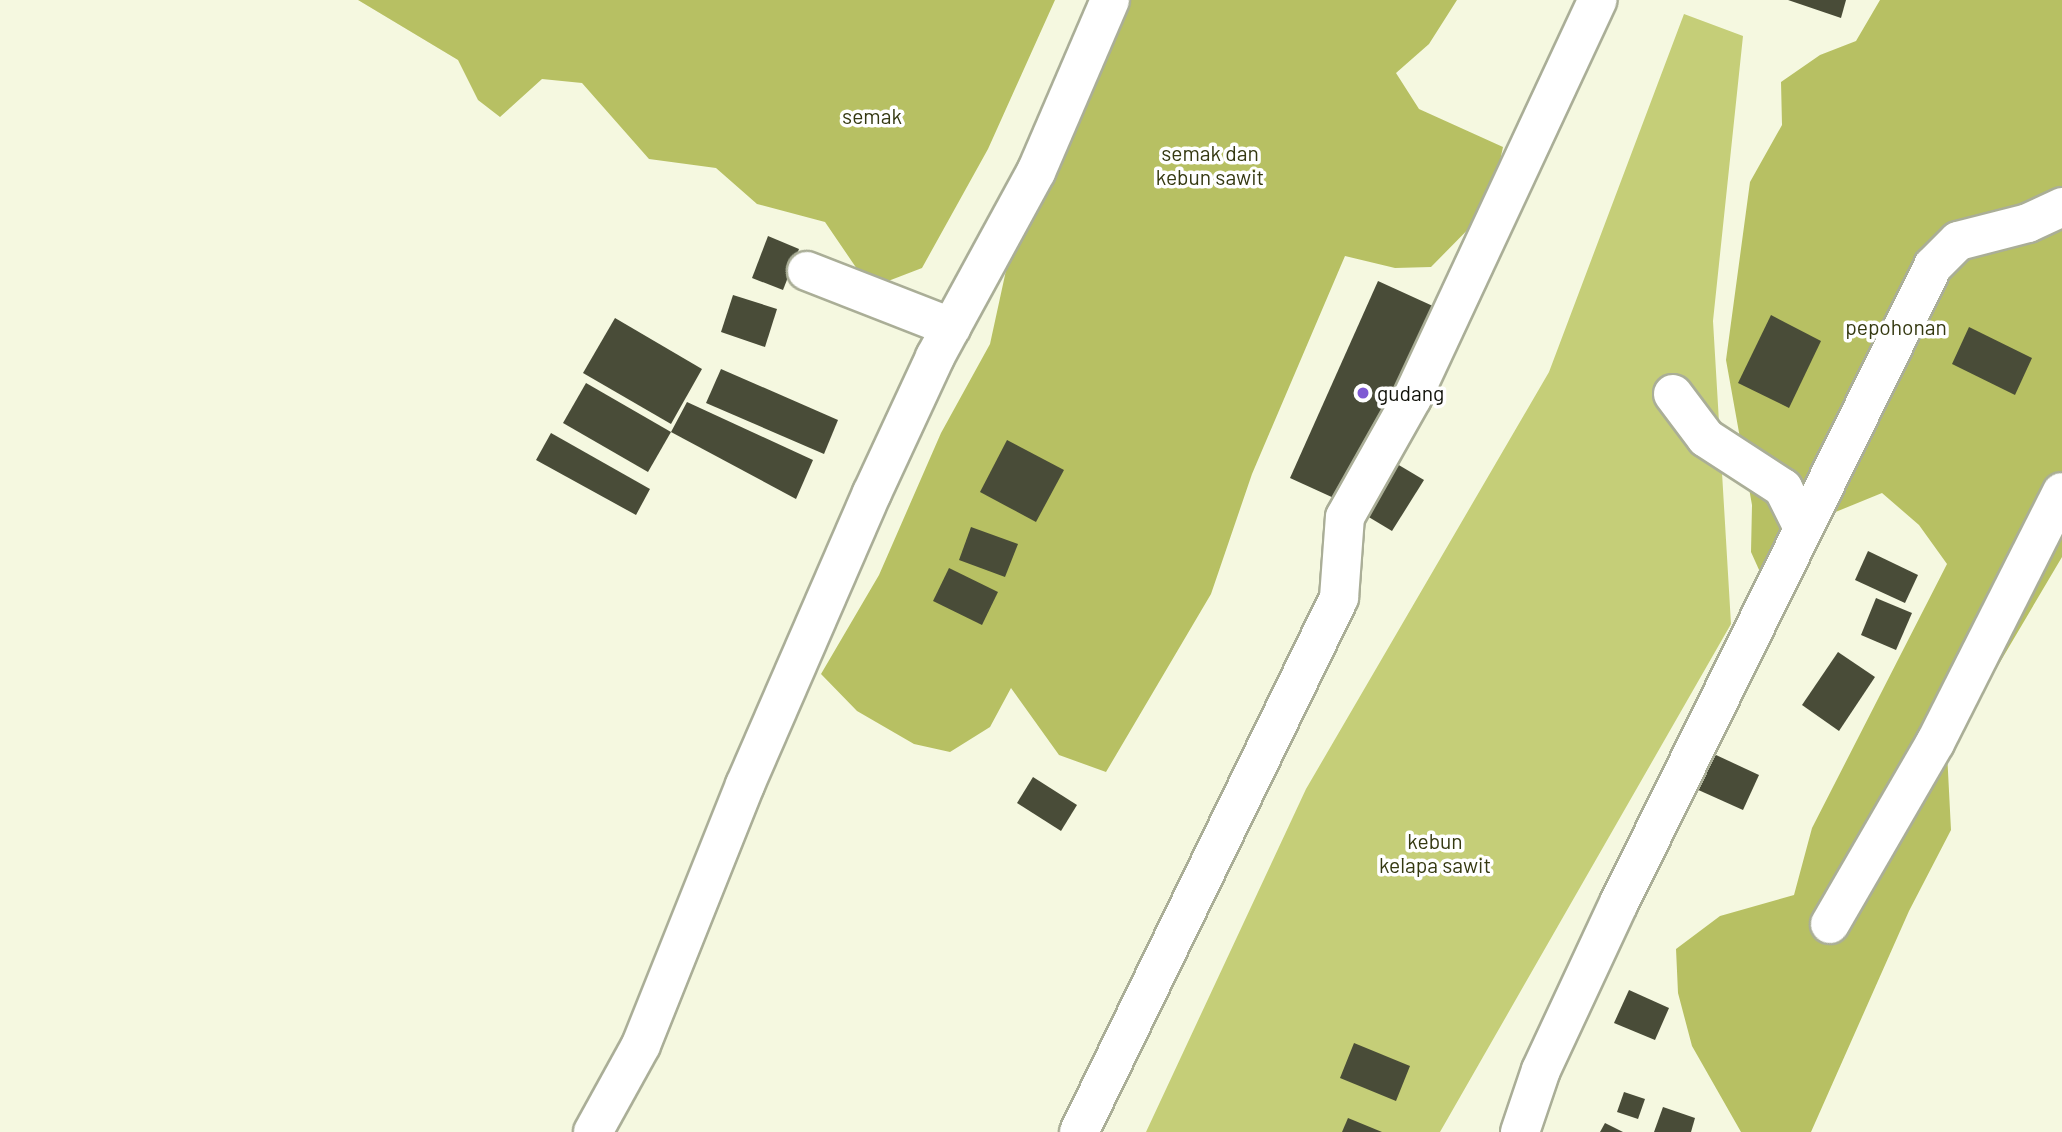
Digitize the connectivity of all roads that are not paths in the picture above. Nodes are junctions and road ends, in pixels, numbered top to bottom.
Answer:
1 (1110, 0) edge
2 (1598, 0) edge
3 (2062, 207) edge
4 (807, 271) dead end
5 (951, 327) junction
6 (1673, 394) dead end
7 (1783, 488) junction
8 (1821, 491) junction
9 (2062, 492) edge
10 (1803, 528) junction
11 (1830, 924) dead end
12 (593, 1132) edge
13 (1080, 1132) edge
14 (1520, 1132) edge

1 - 5 street
2 - 13 street
3 - 8 street
4 - 5 street
5 - 12 street
6 - 7 street
7 - 8 street
7 - 10 street
8 - 10 street
9 - 11 street
10 - 14 street

